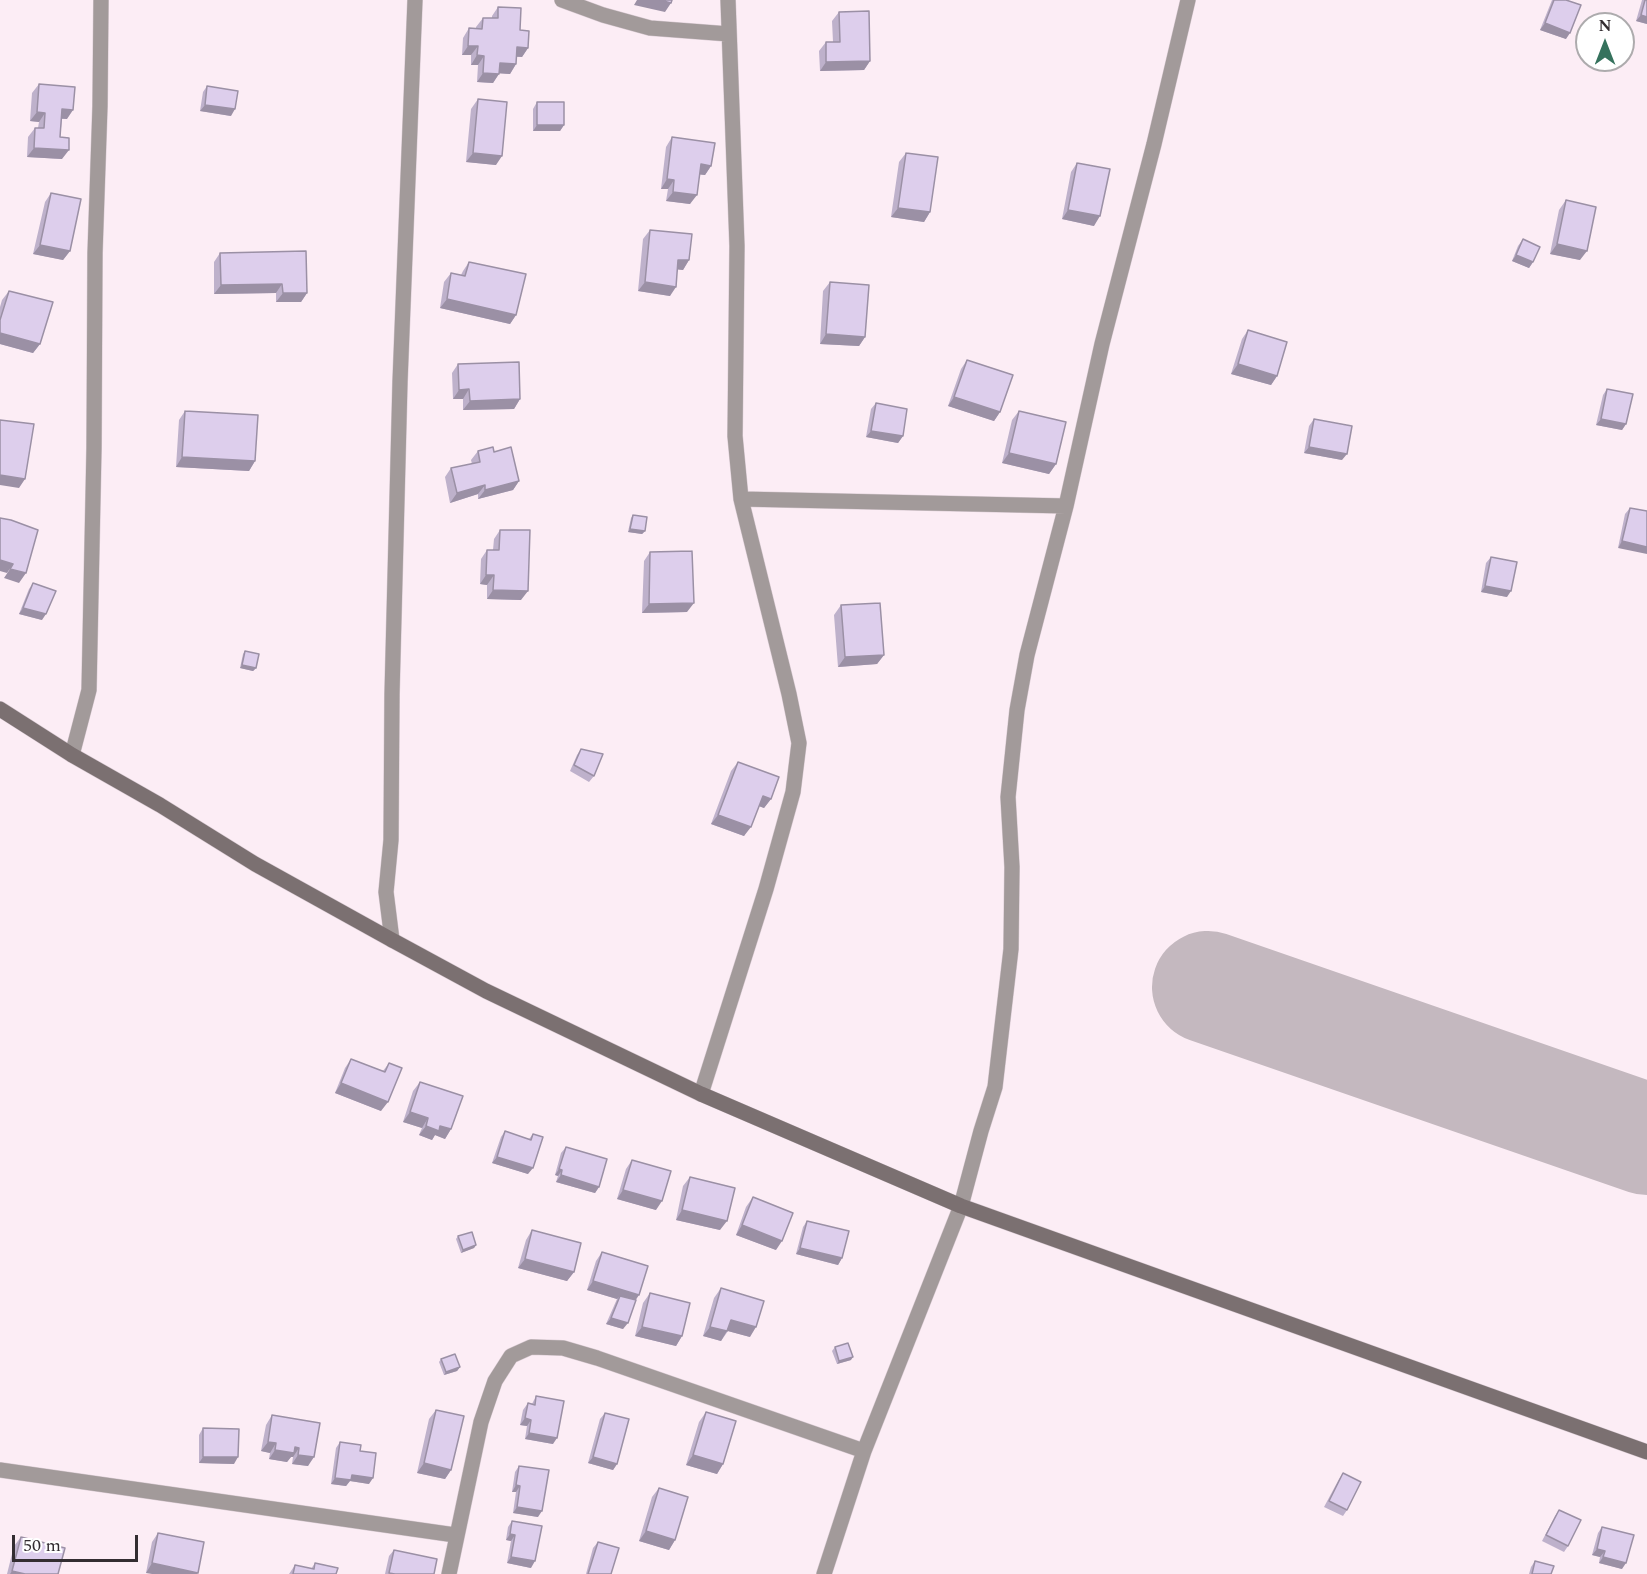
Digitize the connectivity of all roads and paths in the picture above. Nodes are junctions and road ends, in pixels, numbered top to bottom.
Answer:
1 (101, 0) edge
2 (415, 0) edge
3 (562, 0) edge
4 (728, 0) edge
5 (1188, 0) edge
6 (729, 34) junction
7 (741, 499) junction
8 (1066, 506) junction
9 (0, 709) edge
10 (72, 755) junction
11 (392, 940) junction
12 (701, 1094) junction
13 (961, 1206) junction
14 (864, 1451) junction
15 (1647, 1452) edge
16 (0, 1470) edge
17 (455, 1535) junction
18 (449, 1574) edge
19 (824, 1574) edge

1 - 10 street
2 - 11 street
3 - 6 street
4 - 6 street
5 - 8 street
6 - 7 street
7 - 8 street
7 - 12 street
8 - 13 street
9 - 10 main road
10 - 11 main road
11 - 12 main road
12 - 13 main road
13 - 14 street
13 - 15 main road
14 - 17 street
14 - 19 street
16 - 17 street
17 - 18 street

